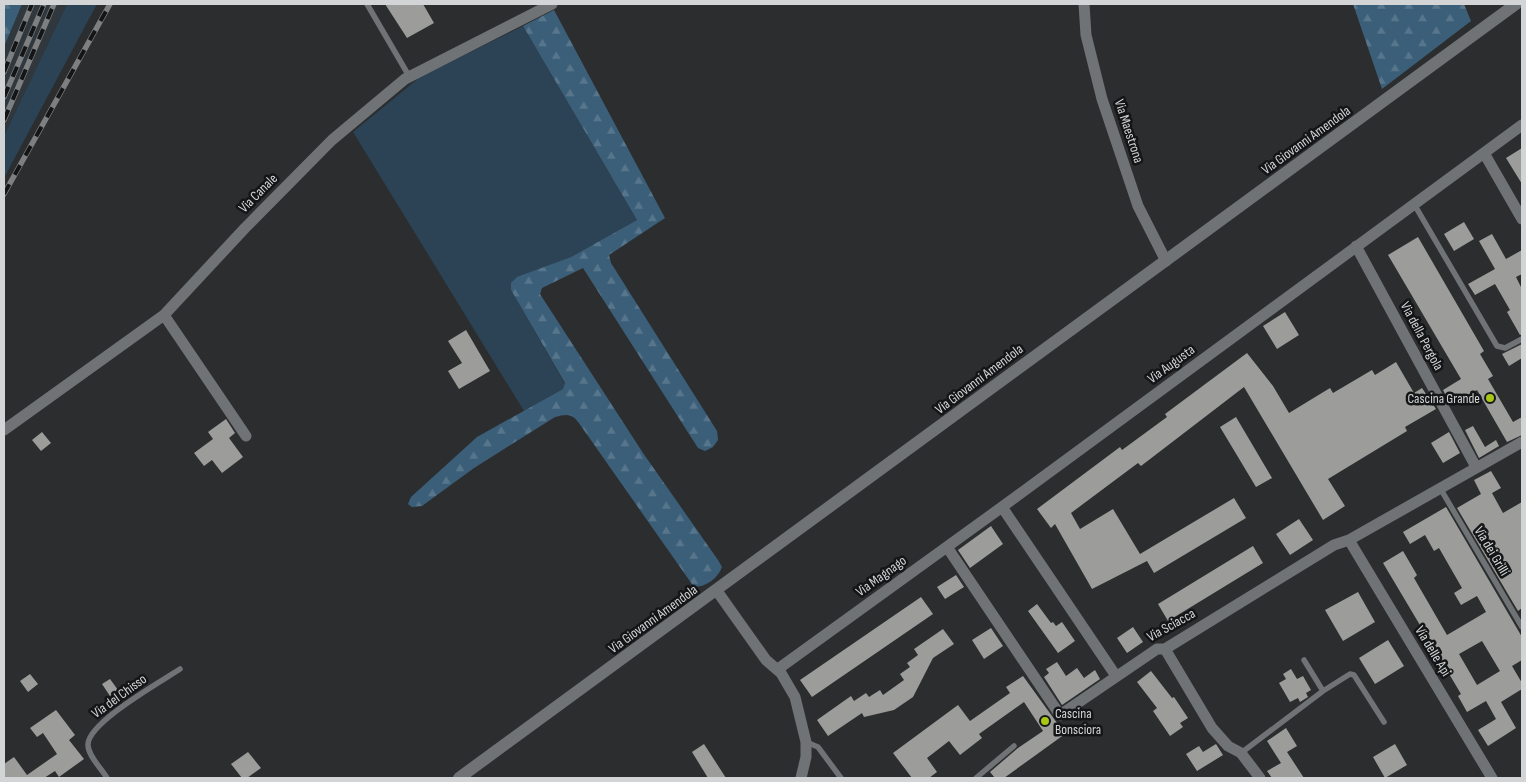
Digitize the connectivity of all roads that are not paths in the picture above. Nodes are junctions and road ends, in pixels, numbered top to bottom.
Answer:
1 (367, 4) edge
2 (552, 4) edge
3 (1084, 4) edge
4 (1516, 4) edge
5 (409, 76) junction
6 (1522, 125) edge
7 (1484, 153) junction
8 (1414, 204) junction
9 (1522, 219) edge
10 (1356, 246) junction
11 (1166, 261) junction
12 (164, 315) junction
13 (1522, 339) edge
14 (4, 430) edge
15 (246, 436) dead end
16 (1522, 442) edge
17 (1476, 467) junction
18 (1440, 488) junction
19 (1002, 507) junction
20 (1349, 540) junction
21 (947, 546) junction
22 (717, 590) junction
23 (1522, 627) edge
24 (1165, 648) junction
25 (1304, 660) dead end
26 (180, 669) dead end
27 (778, 669) junction
28 (1116, 676) junction
29 (1323, 691) junction
30 (1384, 722) dead end
31 (806, 742) junction
32 (1014, 746) dead end
33 (1240, 753) junction
34 (108, 778) edge
35 (460, 778) edge
36 (801, 778) edge
37 (841, 778) edge
38 (976, 778) edge
39 (1260, 778) edge
40 (1492, 778) edge

1 - 5 lane
2 - 5 street, Via Canale
3 - 11 street, Via Maestrona
4 - 11 main road, Via Giovanni Amendola
5 - 12 street, Via Canale
6 - 7 street, Via Augusta
7 - 8 street, Via Augusta
7 - 9 street
8 - 10 street, Via Augusta
8 - 13 lane
10 - 17 street, Via della Pergola
10 - 19 street, Via Augusta
11 - 22 main road, Via Giovanni Amendola
12 - 14 street, Via Canale
12 - 15 street
16 - 17 street, Via Sciacca
17 - 18 street, Via Sciacca
18 - 20 street, Via Sciacca
18 - 23 lane, Via dei Grilli
19 - 21 street, Via Magnago
19 - 28 street
20 - 24 street, Via Sciacca
20 - 40 street, Via delle Api
21 - 27 street, Via Magnago
21 - 28 street, Via Sciacca
22 - 27 street
22 - 35 main road, Via Giovanni Amendola
24 - 28 street, Via Sciacca
24 - 33 street
25 - 29 lane
26 - 34 lane, Via del Chisso
27 - 31 street
29 - 30 lane
29 - 33 lane
31 - 36 street
31 - 37 lane
32 - 38 lane
33 - 39 street

